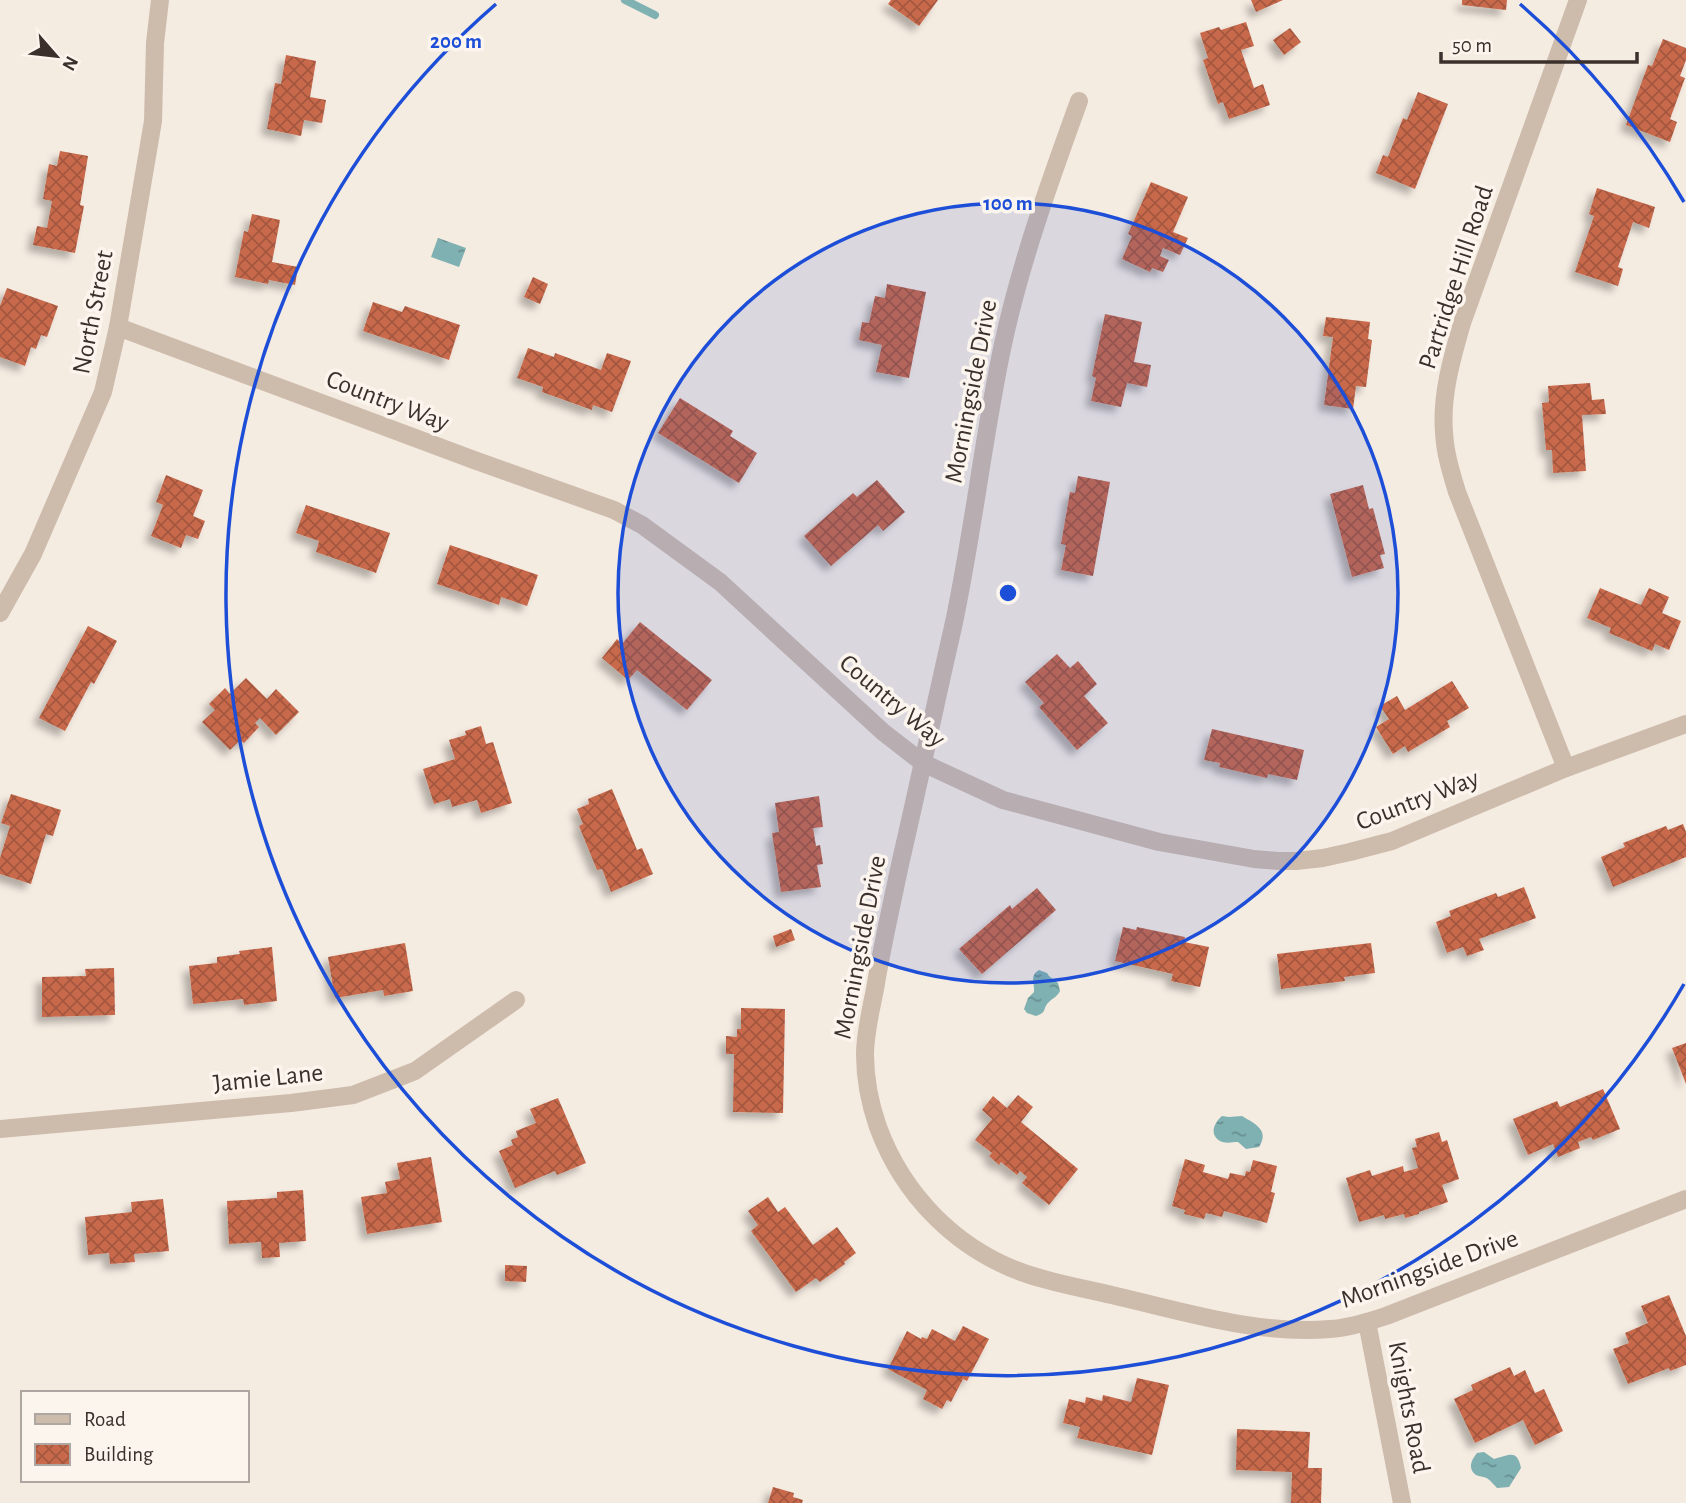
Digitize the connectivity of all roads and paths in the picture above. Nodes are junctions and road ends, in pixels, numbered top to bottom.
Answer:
1 (160, 0) edge
2 (1578, 0) edge
3 (1079, 101) dead end
4 (118, 327) junction
5 (0, 613) edge
6 (1686, 724) edge
7 (923, 763) junction
8 (1566, 768) junction
9 (516, 1000) dead end
10 (0, 1129) edge
11 (1686, 1199) edge
12 (1367, 1322) junction
13 (1402, 1503) edge

1 - 4 street, North Street
2 - 8 street, Partridge Hill Road
3 - 7 street, Morningside Drive
4 - 5 street, North Street
4 - 7 street, Country Way
6 - 8 street, Country Way
7 - 8 street, Country Way
7 - 12 street, Morningside Drive
9 - 10 street, Jamie Lane
11 - 12 street, Morningside Drive
12 - 13 street, Knights Road

